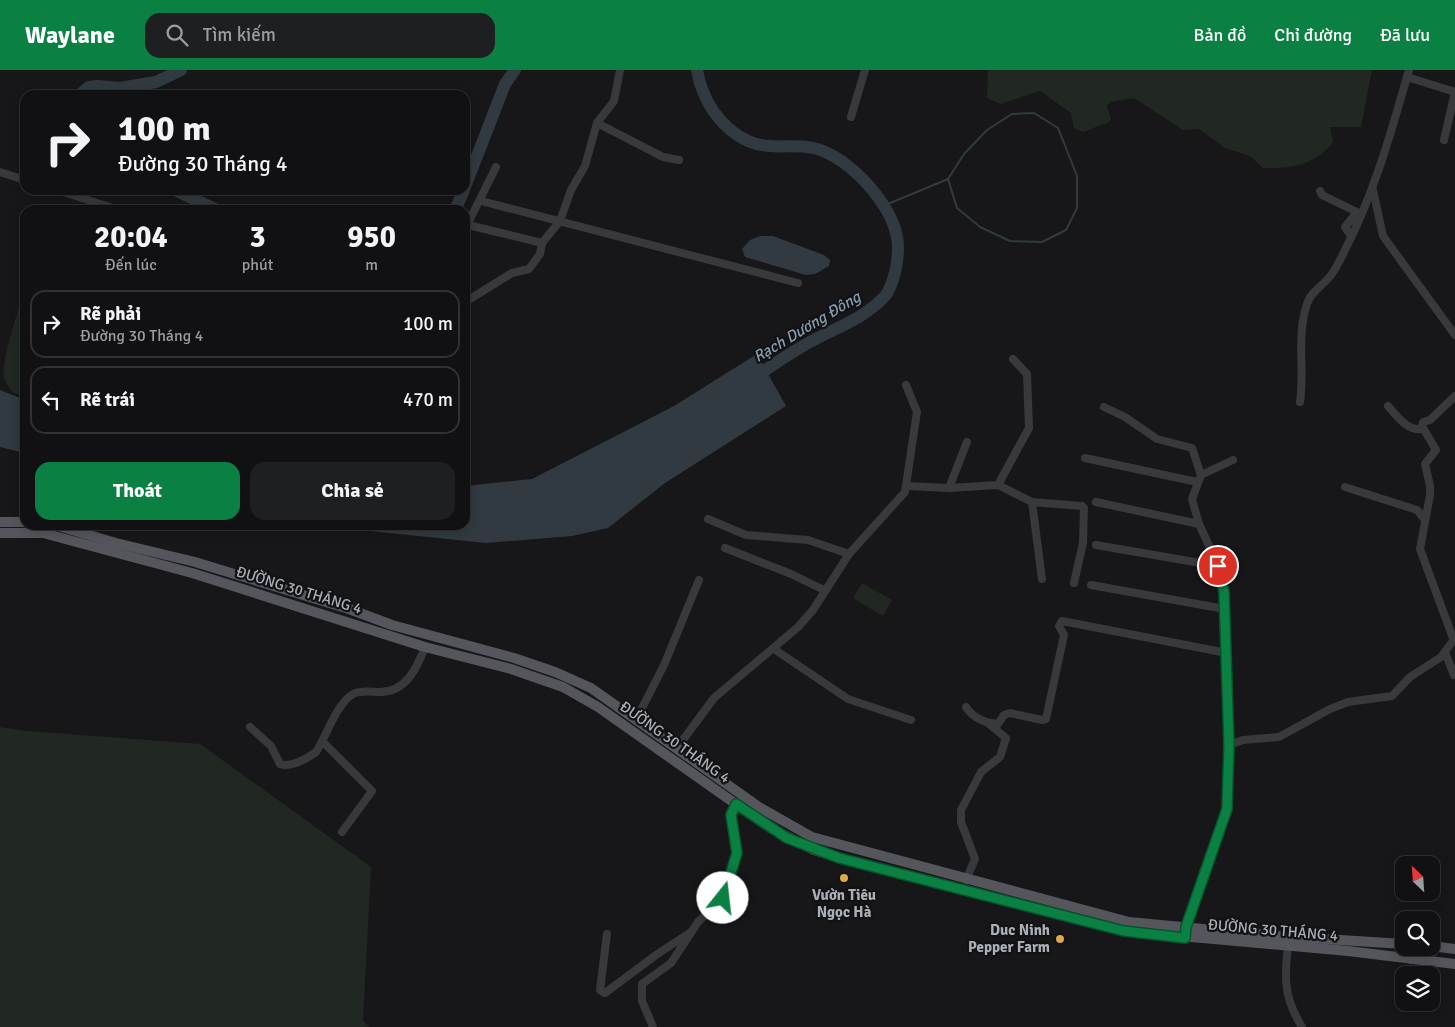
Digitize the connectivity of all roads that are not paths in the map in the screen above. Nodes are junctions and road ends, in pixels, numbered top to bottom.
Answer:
1 (620, 70) edge
2 (865, 70) edge
3 (1408, 73) edge
4 (1455, 92) edge
5 (851, 117) dead end
6 (597, 123) junction
7 (1444, 140) dead end
8 (679, 160) dead end
9 (496, 168) dead end
10 (0, 172) edge
11 (20, 178) edge
12 (1373, 189) junction
13 (1320, 191) dead end
14 (72, 195) edge
15 (480, 201) junction
16 (101, 205) edge
17 (1359, 213) junction
18 (470, 221) edge
19 (560, 221) junction
20 (470, 228) edge
21 (542, 244) junction
22 (798, 283) dead end
23 (470, 299) edge
24 (1455, 335) edge
25 (1014, 359) dead end
26 (906, 385) dead end
27 (1455, 396) edge
28 (1300, 402) dead end
29 (1388, 406) dead end
30 (1104, 407) dead end
31 (1423, 429) junction
32 (967, 442) dead end
33 (1084, 458) dead end
34 (1233, 460) dead end
35 (1199, 478) junction
36 (998, 485) junction
37 (907, 486) junction
38 (1345, 487) dead end
39 (949, 488) junction
40 (1032, 502) junction
41 (1096, 502) dead end
42 (708, 520) dead end
43 (1425, 520) junction
44 (0, 522) edge
45 (20, 522) edge
46 (1199, 524) junction
47 (33, 530) edge
48 (47, 530) edge
49 (72, 530) edge
50 (0, 533) edge
51 (1096, 545) dead end
52 (725, 548) dead end
53 (849, 554) junction
54 (195, 562) junction
55 (1218, 566) junction
56 (192, 572) junction
57 (1042, 579) dead end
58 (699, 580) dead end
59 (1074, 583) dead end
60 (1091, 585) dead end
61 (824, 590) junction
62 (348, 608) junction
63 (1225, 609) junction
64 (344, 619) junction
65 (1454, 638) edge
66 (425, 647) junction
67 (774, 649) junction
68 (1445, 652) junction
69 (1227, 653) junction
70 (512, 664) junction
71 (1454, 675) edge
72 (966, 707) dead end
73 (636, 720) junction
74 (911, 720) dead end
75 (988, 723) junction
76 (250, 727) dead end
77 (323, 742) junction
78 (1229, 745) junction
79 (674, 753) junction
80 (736, 804) junction
81 (342, 832) dead end
82 (842, 846) junction
83 (839, 858) junction
84 (932, 876) junction
85 (966, 880) junction
86 (692, 932) junction
87 (1185, 933) junction
88 (607, 934) dead end
89 (1395, 944) edge
90 (1288, 946) junction
91 (1440, 947) edge
92 (1455, 949) edge
93 (1412, 956) edge
94 (1411, 959) junction
95 (1455, 964) edge
96 (653, 1027) edge
97 (1302, 1027) edge

1 - 6 street
2 - 5 street
3 - 4 street
3 - 12 street
4 - 7 street
6 - 8 street
6 - 19 street
9 - 15 street
10 - 11 street
12 - 17 street
12 - 24 street
13 - 17 street
14 - 16 street
15 - 18 street
15 - 19 street
17 - 28 street
19 - 21 street
19 - 22 street
20 - 21 street
21 - 23 street
25 - 36 street
26 - 37 street
27 - 31 street
29 - 31 street
30 - 35 street
31 - 43 street
32 - 39 street
33 - 35 street
34 - 35 street
35 - 46 street
36 - 39 street
36 - 40 street
37 - 39 street
37 - 53 street
38 - 43 street
40 - 57 street
40 - 59 street
41 - 46 street
42 - 53 street
43 - 65 street
44 - 45 main road
46 - 55 street
47 - 50 main road, ĐƯỜNG 30 THÁNG 4
48 - 56 main road, ĐƯỜNG 30 THÁNG 4
49 - 54 main road, ĐƯỜNG 30 THÁNG 4
51 - 55 street
52 - 61 street
53 - 61 street
54 - 56 main road
54 - 62 main road, ĐƯỜNG 30 THÁNG 4
55 - 63 street
56 - 64 main road, ĐƯỜNG 30 THÁNG 4
58 - 73 street
60 - 63 street
61 - 67 street
62 - 64 main road
62 - 70 main road, ĐƯỜNG 30 THÁNG 4
63 - 69 street
64 - 66 main road, ĐƯỜNG 30 THÁNG 4
65 - 68 street
66 - 70 main road, ĐƯỜNG 30 THÁNG 4
66 - 77 street
67 - 74 street
67 - 79 street
68 - 71 street
68 - 78 street
69 - 75 street
69 - 78 street
70 - 73 main road, ĐƯỜNG 30 THÁNG 4
70 - 79 main road, ĐƯỜNG 30 THÁNG 4
72 - 75 street
73 - 79 main road, ĐƯỜNG 30 THÁNG 4
75 - 85 street
76 - 77 street
77 - 81 street
78 - 87 street
79 - 80 main road, ĐƯỜNG 30 THÁNG 4
79 - 82 main road, ĐƯỜNG 30 THÁNG 4
80 - 83 main road, ĐƯỜNG 30 THÁNG 4
80 - 86 street
82 - 83 main road
82 - 84 main road, ĐƯỜNG 30 THÁNG 4
83 - 84 main road, ĐƯỜNG 30 THÁNG 4
84 - 85 main road, ĐƯỜNG 30 THÁNG 4
84 - 87 main road, ĐƯỜNG 30 THÁNG 4
85 - 87 main road, ĐƯỜNG 30 THÁNG 4
86 - 88 street
86 - 96 street
87 - 89 main road, ĐƯỜNG 30 THÁNG 4
87 - 90 main road, ĐƯỜNG 30 THÁNG 4
90 - 94 main road, ĐƯỜNG 30 THÁNG 4
90 - 97 street
91 - 92 main road
93 - 94 main road
94 - 95 main road, ĐƯỜNG 30 THÁNG 4

